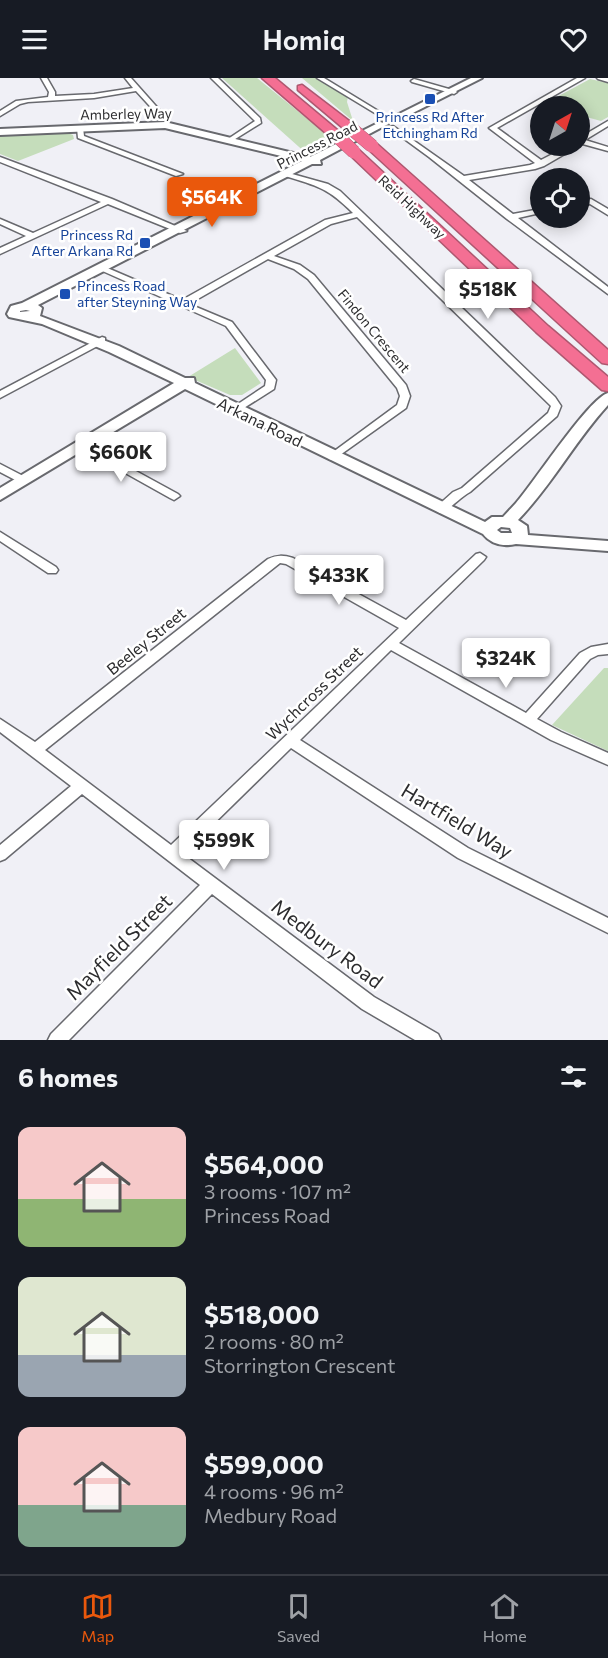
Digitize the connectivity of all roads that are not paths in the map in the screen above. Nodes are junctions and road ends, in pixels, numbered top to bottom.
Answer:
1 (44, 78) edge
2 (128, 78) edge
3 (214, 78) edge
4 (268, 78) edge
5 (320, 78) edge
6 (478, 78) edge
7 (482, 78) edge
8 (582, 78) edge
9 (600, 78) edge
10 (608, 80) edge
11 (294, 81) dead end
12 (414, 81) dead end
13 (138, 89) junction
14 (453, 92) junction
15 (51, 98) junction
16 (0, 114) edge
17 (160, 114) dead end
18 (608, 123) edge
19 (391, 124) junction
20 (80, 128) junction
21 (0, 132) edge
22 (590, 134) edge
23 (230, 141) junction
24 (590, 144) edge
25 (608, 149) edge
26 (555, 156) edge
27 (0, 159) edge
28 (313, 162) junction
29 (541, 164) junction
30 (179, 174) dead end
31 (290, 174) junction
32 (462, 179) junction
33 (109, 201) junction
34 (590, 201) edge
35 (358, 213) junction
36 (530, 213) edge
37 (608, 213) edge
38 (510, 217) junction
39 (0, 222) edge
40 (181, 230) junction
41 (33, 236) junction
42 (0, 251) edge
43 (268, 256) junction
44 (104, 269) junction
45 (608, 291) edge
46 (182, 304) junction
47 (1, 309) edge
48 (27, 310) junction
49 (100, 341) junction
50 (608, 359) edge
51 (183, 381) junction
52 (608, 386) edge
53 (0, 395) edge
54 (604, 402) edge
55 (239, 409) junction
56 (81, 444) junction
57 (336, 455) junction
58 (0, 467) edge
59 (23, 480) junction
60 (0, 495) edge
61 (174, 496) dead end
62 (446, 508) junction
63 (509, 528) junction
64 (0, 536) edge
65 (608, 540) edge
66 (608, 546) edge
67 (480, 557) dead end
68 (52, 570) dead end
69 (408, 627) junction
70 (392, 644) junction
71 (608, 650) edge
72 (528, 720) junction
73 (0, 724) edge
74 (291, 741) junction
75 (34, 751) junction
76 (608, 759) edge
77 (80, 787) junction
78 (0, 854) edge
79 (172, 854) junction
80 (212, 883) junction
81 (608, 926) edge
82 (57, 1040) edge
83 (432, 1040) edge

1 - 15 street
2 - 13 street
3 - 23 street
4 - 52 highway, Reid Highway, bridge
5 - 19 street
6 - 14 street, Princess Road
7 - 14 street, Princess Road
8 - 29 street
9 - 10 street
11 - 50 highway, Reid Highway, bridge
12 - 14 street
13 - 15 street
13 - 17 street
14 - 19 street, Princess Road
15 - 16 street
18 - 22 street
19 - 28 street, Princess Road
19 - 32 street
20 - 21 street, Amberley Way
20 - 23 street, Amberley Way
20 - 30 street
23 - 28 street, Amberley Way
24 - 25 street
26 - 29 street
27 - 33 street
28 - 31 street, Princess Road
29 - 32 street
31 - 35 street
31 - 40 street, Princess Road
32 - 38 street
33 - 40 street
33 - 41 street
34 - 37 street
35 - 43 street
35 - 62 street
36 - 38 street
38 - 45 street
39 - 41 street
40 - 44 street, Princess Road
41 - 42 street
43 - 46 street
43 - 57 street, Findon Crescent
44 - 46 street
44 - 48 street, Princess Road
46 - 55 street
47 - 48 street, Arkana Road
48 - 49 street, Arkana Road
49 - 51 street, Arkana Road
49 - 53 street
51 - 55 street, Arkana Road
51 - 56 street
54 - 63 street
55 - 57 street, Arkana Road
56 - 59 street
56 - 61 street
57 - 62 street, Arkana Road
58 - 59 street
59 - 60 street
62 - 63 street, Arkana Road
63 - 65 street, Arkana Road
63 - 66 street, Arkana Road
64 - 68 street
67 - 69 street, Wychcross Street
69 - 70 street, Wychcross Street
69 - 75 street, Beeley Street
70 - 72 street
70 - 74 street, Wychcross Street
71 - 72 street
72 - 76 street
73 - 75 street, Medbury Road
74 - 79 street, Wychcross Street
74 - 81 street, Hartfield Way
75 - 77 street, Medbury Road
77 - 78 street
77 - 79 street, Medbury Road
79 - 80 street, Medbury Road
80 - 82 street, Mayfield Street
80 - 83 street, Medbury Road

